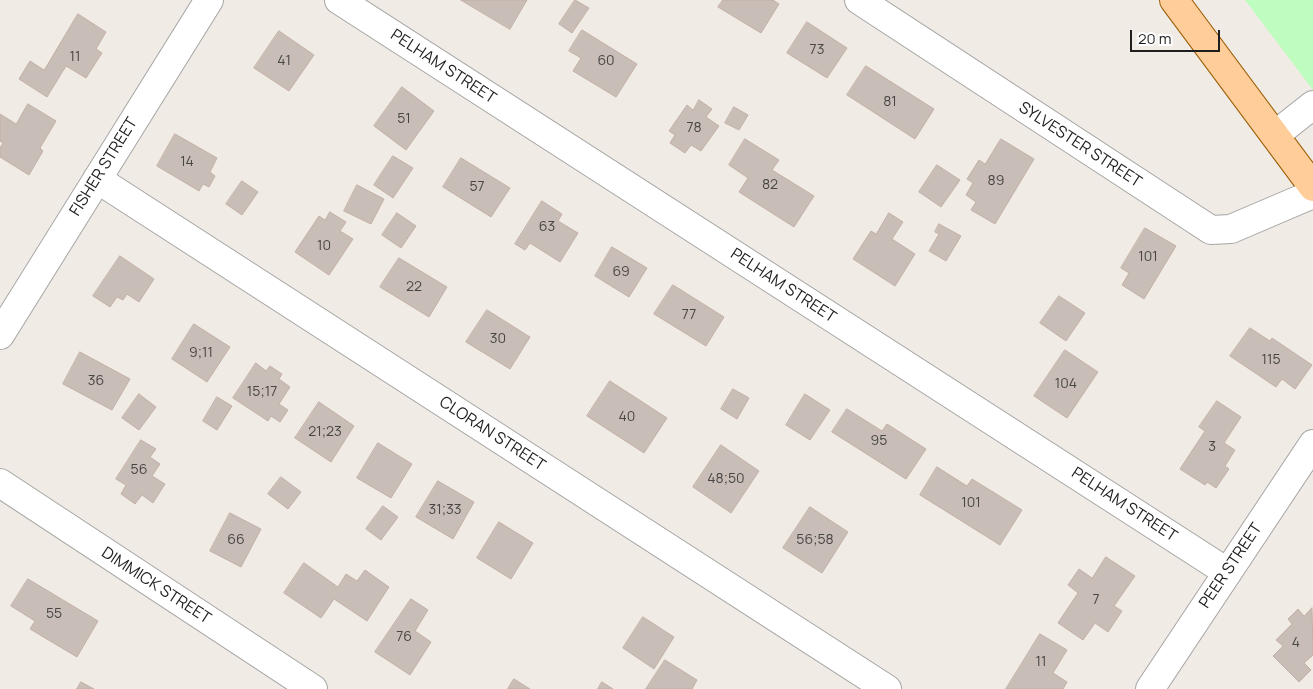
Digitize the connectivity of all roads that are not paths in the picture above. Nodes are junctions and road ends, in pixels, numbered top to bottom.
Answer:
1 (209, 0) edge
2 (340, 0) edge
3 (858, 0) edge
4 (1174, 0) edge
5 (1313, 105) edge
6 (1274, 135) junction
7 (97, 179) junction
8 (1313, 187) edge
9 (1313, 194) edge
10 (0, 335) edge
11 (1313, 444) edge
12 (0, 483) edge
13 (1227, 572) junction
14 (313, 689) edge
15 (886, 689) edge
16 (1150, 689) edge

1 - 7 street, FISHER STREET
2 - 13 street, PELHAM STREET
3 - 9 street, SYLVESTER STREET
4 - 6 main road
5 - 6 street
6 - 8 main road
7 - 10 street, FISHER STREET
7 - 15 street, CLORAN STREET
11 - 13 street, PEER STREET
12 - 14 street, DIMMICK STREET
13 - 16 street, PEER STREET

